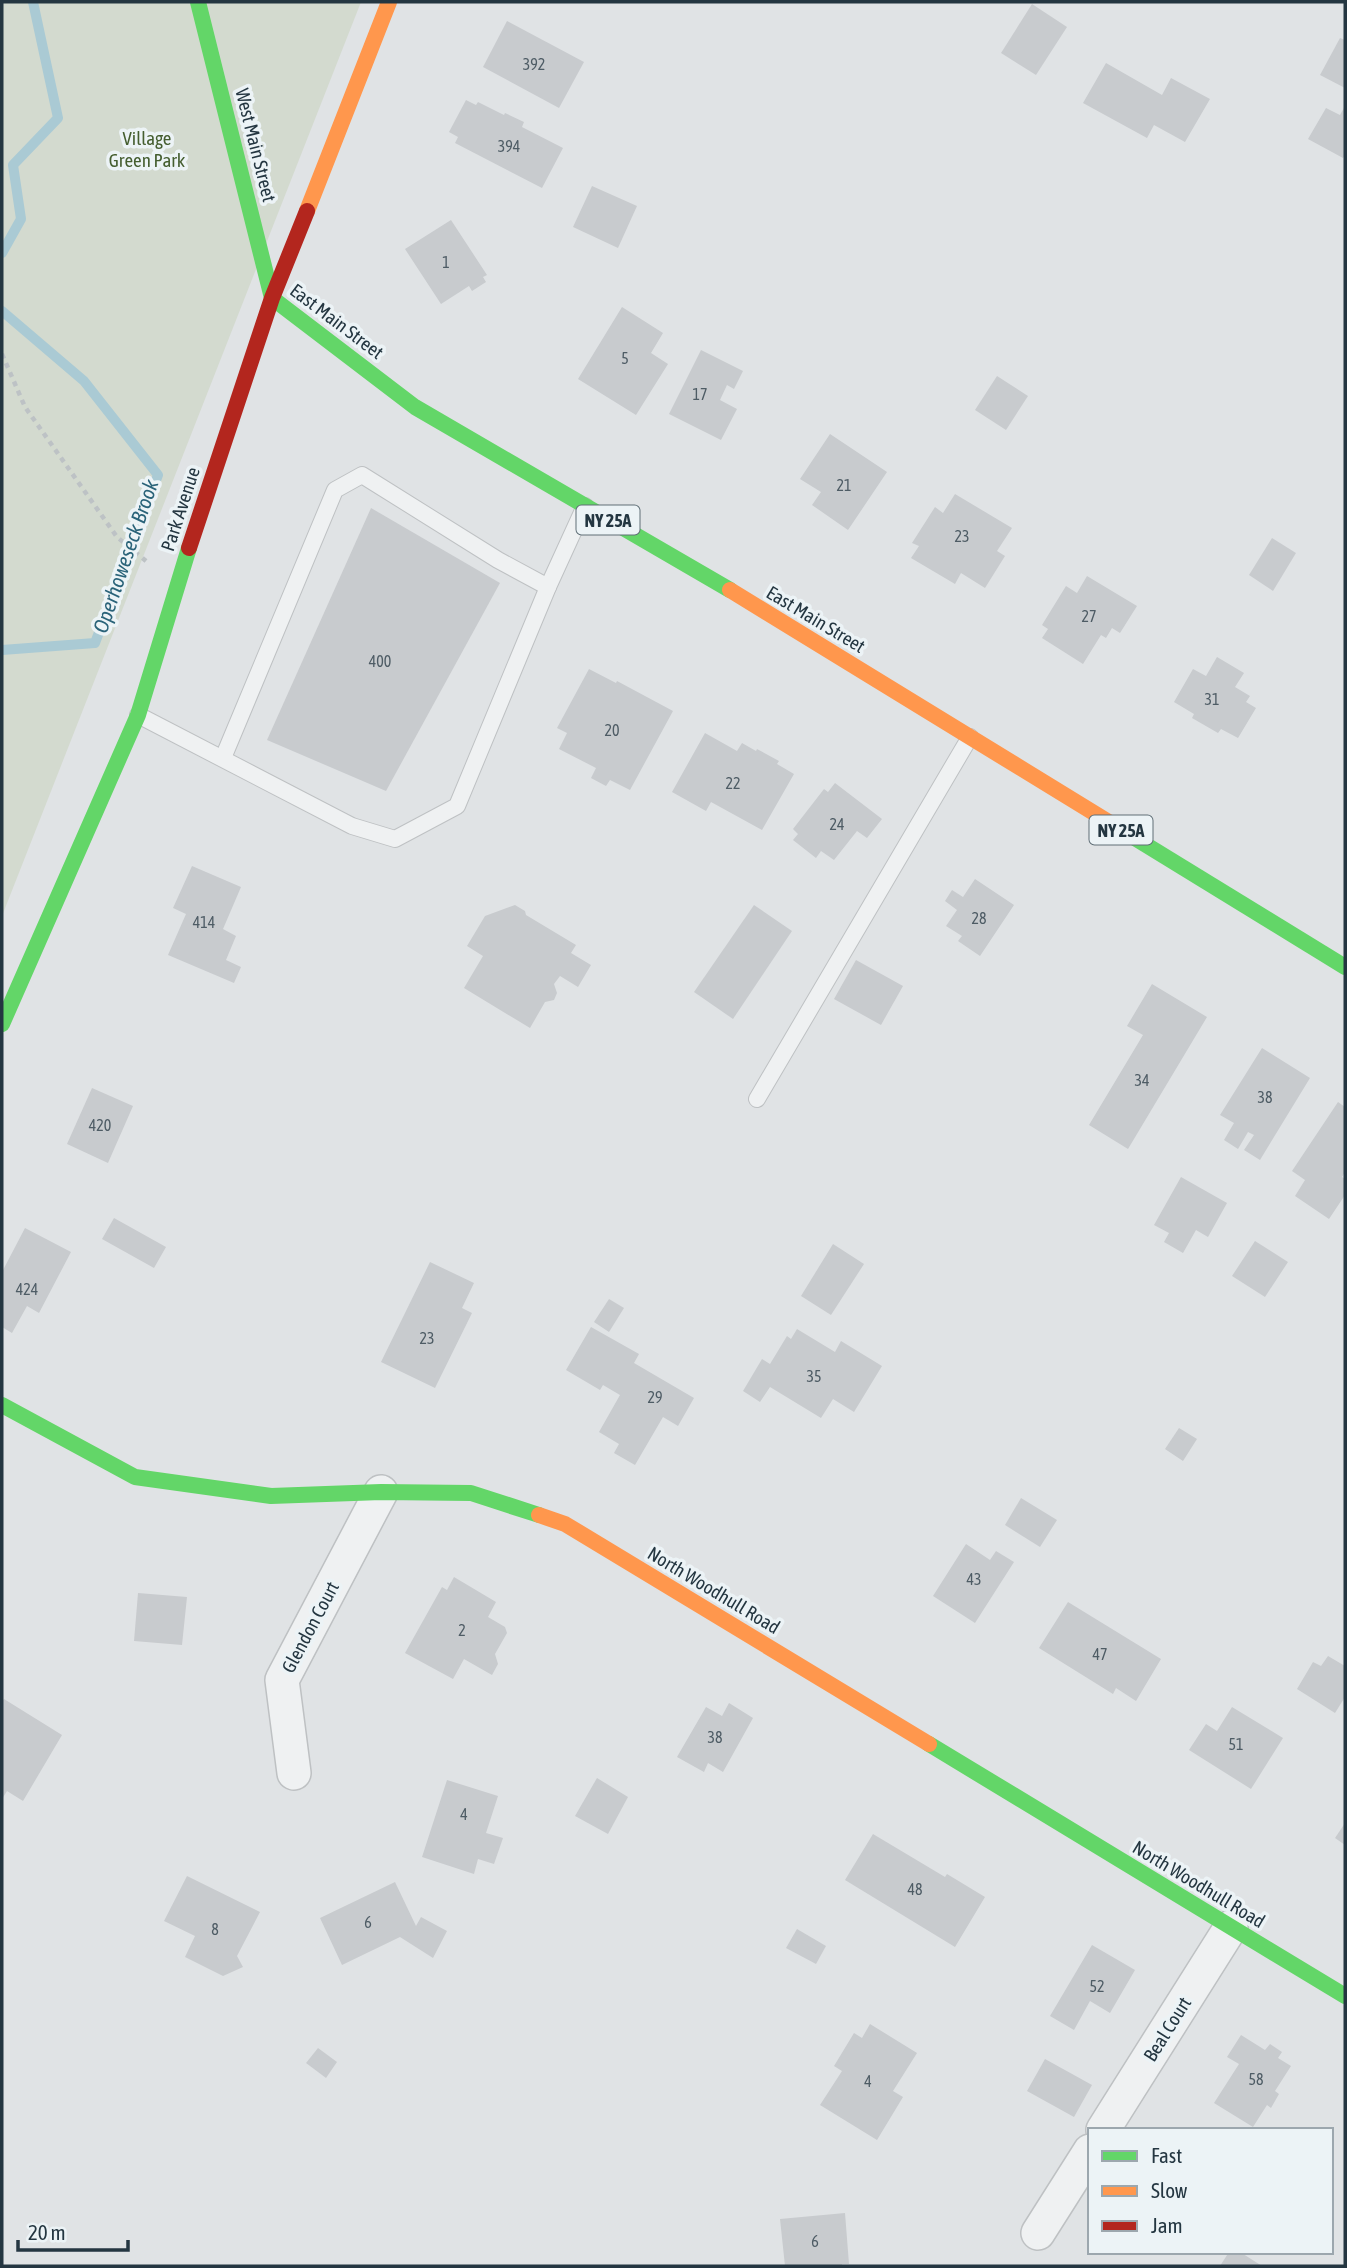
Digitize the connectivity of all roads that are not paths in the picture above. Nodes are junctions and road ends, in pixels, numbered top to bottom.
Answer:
1 (198, 2) edge
2 (389, 2) edge
3 (272, 298) junction
4 (585, 506) junction
5 (548, 587) junction
6 (138, 715) junction
7 (970, 737) junction
8 (223, 758) junction
9 (1345, 967) edge
10 (2, 1024) edge
11 (757, 1099) dead end
12 (2, 1405) edge
13 (381, 1492) junction
14 (294, 1773) dead end
15 (1231, 1927) junction
16 (1345, 1996) edge
17 (1104, 2128) edge
18 (1088, 2154) edge
19 (1038, 2233) dead end

1 - 3 main road, West Main Street
2 - 3 main road, Park Avenue
3 - 4 main road, East Main Street / NY 25A
3 - 6 main road, Park Avenue
4 - 5 lane
4 - 7 main road, East Main Street / NY 25A
5 - 8 lane
5 - 8 lane
6 - 8 lane
6 - 10 main road, Park Avenue
7 - 9 main road, East Main Street / NY 25A
7 - 11 lane
12 - 13 main road, North Woodhull Road
13 - 14 street, Glendon Court
13 - 15 main road, North Woodhull Road
15 - 16 main road, North Woodhull Road
15 - 17 street, Beal Court
18 - 19 street

